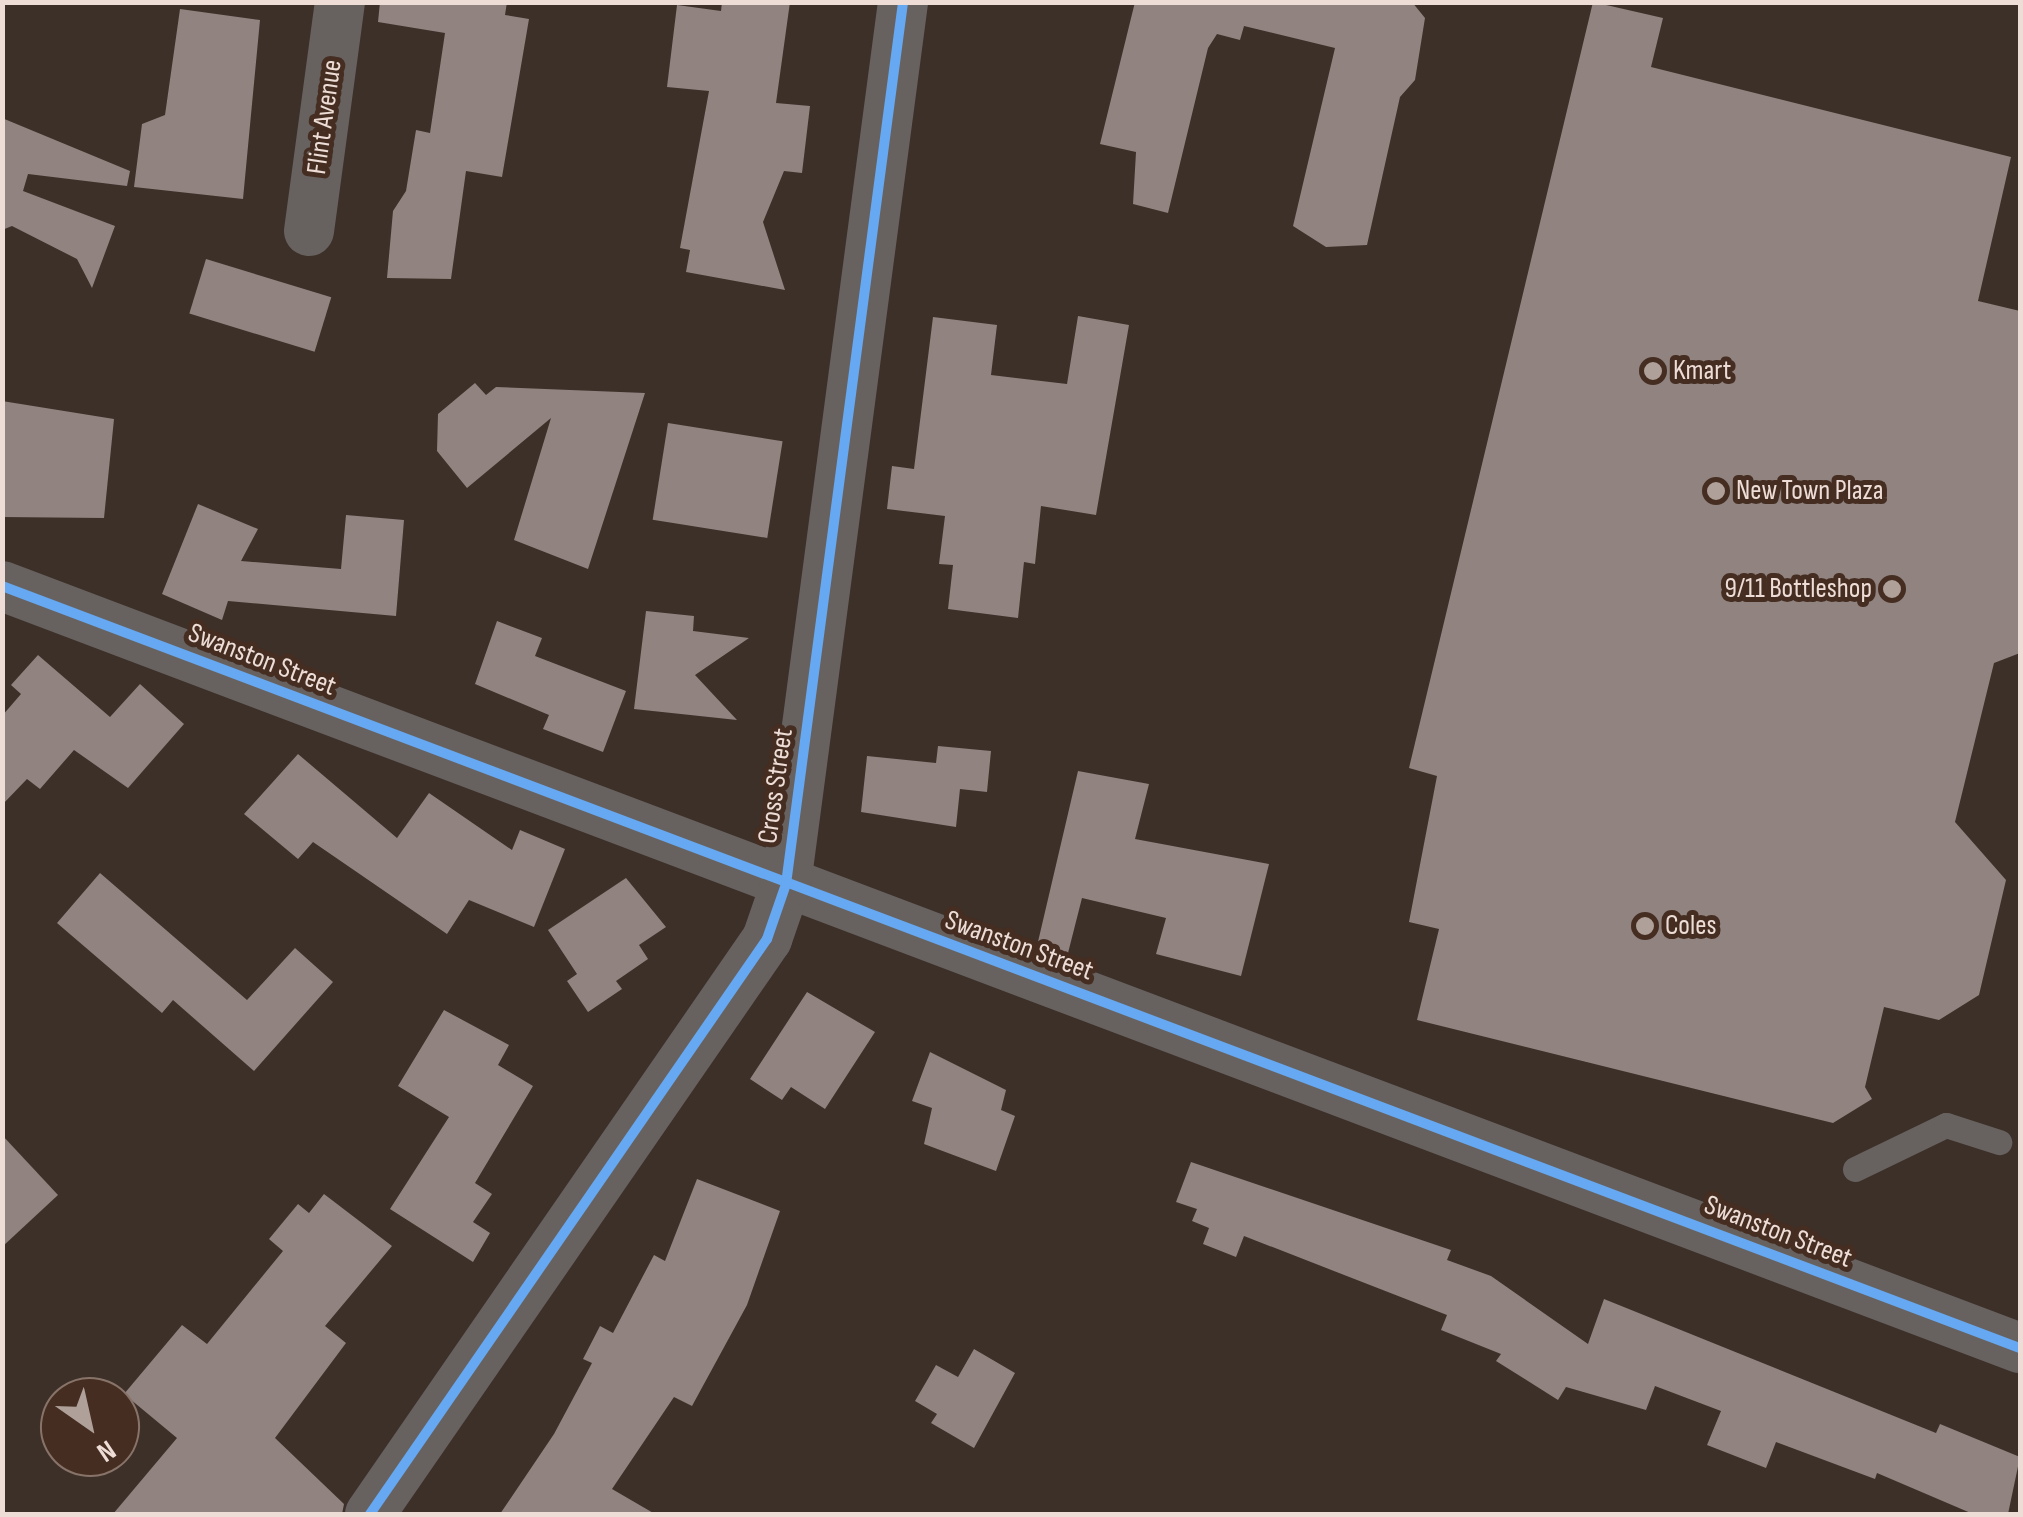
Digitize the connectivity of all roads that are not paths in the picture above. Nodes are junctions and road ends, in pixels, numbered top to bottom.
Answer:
1 (340, 2) edge
2 (903, 2) edge
3 (309, 231) dead end
4 (2, 586) edge
5 (786, 884) junction
6 (1999, 1142) dead end
7 (1855, 1169) dead end
8 (2020, 1348) edge
9 (370, 1514) edge

1 - 3 street, Flint Avenue
2 - 5 street, Cross Street
4 - 5 street, Swanston Street
5 - 8 street, Swanston Street
5 - 9 street, Cross Street
6 - 7 lane

